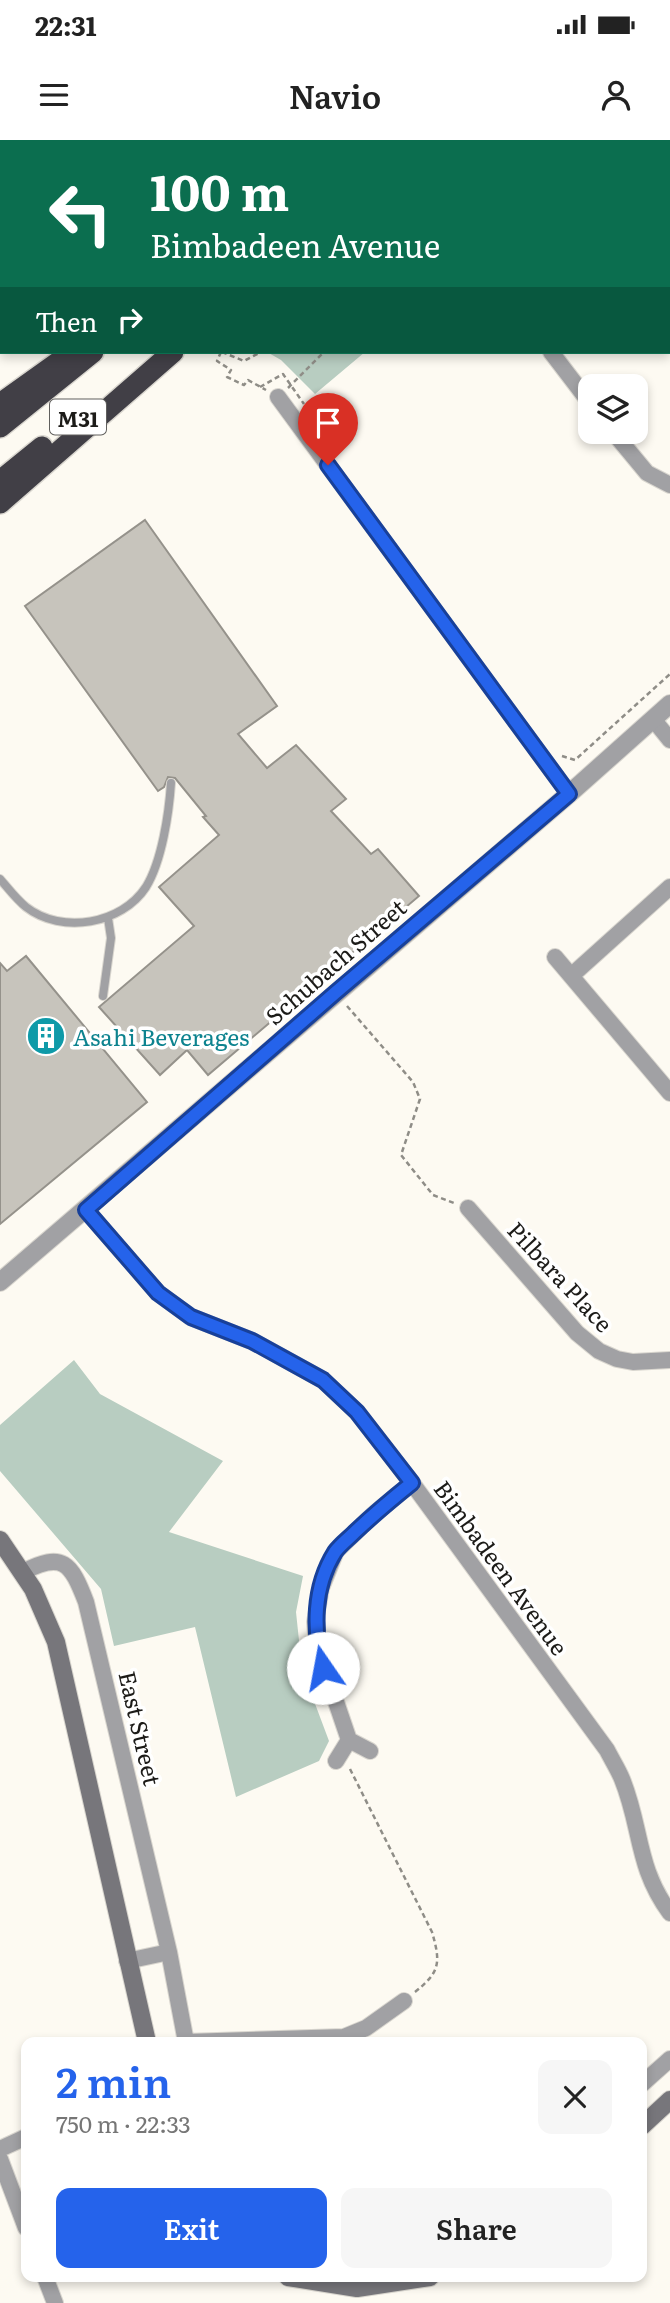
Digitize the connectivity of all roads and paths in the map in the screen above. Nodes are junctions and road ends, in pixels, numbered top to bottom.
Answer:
1 (69, 354) edge
2 (91, 354) edge
3 (155, 354) edge
4 (171, 354) edge
5 (221, 354) edge
6 (226, 354) edge
7 (232, 354) edge
8 (257, 354) edge
9 (322, 354) edge
10 (553, 354) edge
11 (229, 356) junction
12 (292, 384) junction
13 (578, 387) edge
14 (278, 397) joint
15 (0, 404) edge
16 (306, 407) dead end
17 (0, 428) edge
18 (622, 444) edge
19 (0, 481) edge
20 (670, 485) edge
21 (0, 503) edge
22 (670, 674) edge
23 (670, 704) edge
24 (653, 719) junction
25 (670, 740) edge
26 (562, 756) dead end
27 (171, 783) dead end
28 (569, 794) junction
29 (0, 879) edge
30 (670, 887) edge
31 (108, 918) junction
32 (555, 957) dead end
33 (571, 976) junction
34 (335, 993) junction
35 (103, 996) dead end
36 (670, 1093) edge
37 (468, 1208) joint
38 (86, 1210) junction
39 (0, 1282) edge
40 (670, 1360) edge
41 (412, 1483) junction
42 (0, 1540) edge
43 (23, 1572) junction
44 (370, 1751) dead end
45 (342, 1752) junction
46 (670, 1913) edge
47 (169, 1952) junction
48 (127, 1961) junction
49 (404, 2001) joint
50 (146, 2037) edge
51 (185, 2037) edge
52 (344, 2037) edge
53 (670, 2059) edge
54 (647, 2080) edge
55 (670, 2100) edge
56 (647, 2121) edge
57 (21, 2139) edge
58 (0, 2149) edge
59 (0, 2159) edge
60 (21, 2215) edge
61 (47, 2282) edge
62 (319, 2282) edge
63 (396, 2282) edge
64 (55, 2303) edge

1 - 15 highway
2 - 17 highway, M31
3 - 19 highway, M31
4 - 21 highway
5 - 12 path
6 - 11 path
7 - 11 path
8 - 11 path
9 - 12 path
10 - 13 street
12 - 14 path
12 - 16 path
14 - 28 street
18 - 20 street
22 - 26 path
23 - 24 street, Schubach Street
24 - 25 street
24 - 28 street, Schubach Street
27 - 31 lane
28 - 34 street, Schubach Street
29 - 31 lane
30 - 33 street
31 - 35 lane
32 - 33 street
33 - 36 street
34 - 37 path
34 - 38 street, Schubach Street
37 - 40 street, Pilbara Place
38 - 39 street, Schubach Street
38 - 41 street, Bimbadeen Avenue
41 - 45 street
41 - 46 street, Bimbadeen Avenue
42 - 43 main road
43 - 47 street, East Street
43 - 48 main road
44 - 45 street
45 - 49 path
47 - 48 street
47 - 51 street, East Street
48 - 50 main road
49 - 52 street
53 - 54 street
55 - 56 main road
57 - 58 street
59 - 60 street
61 - 64 street
62 - 63 main road

